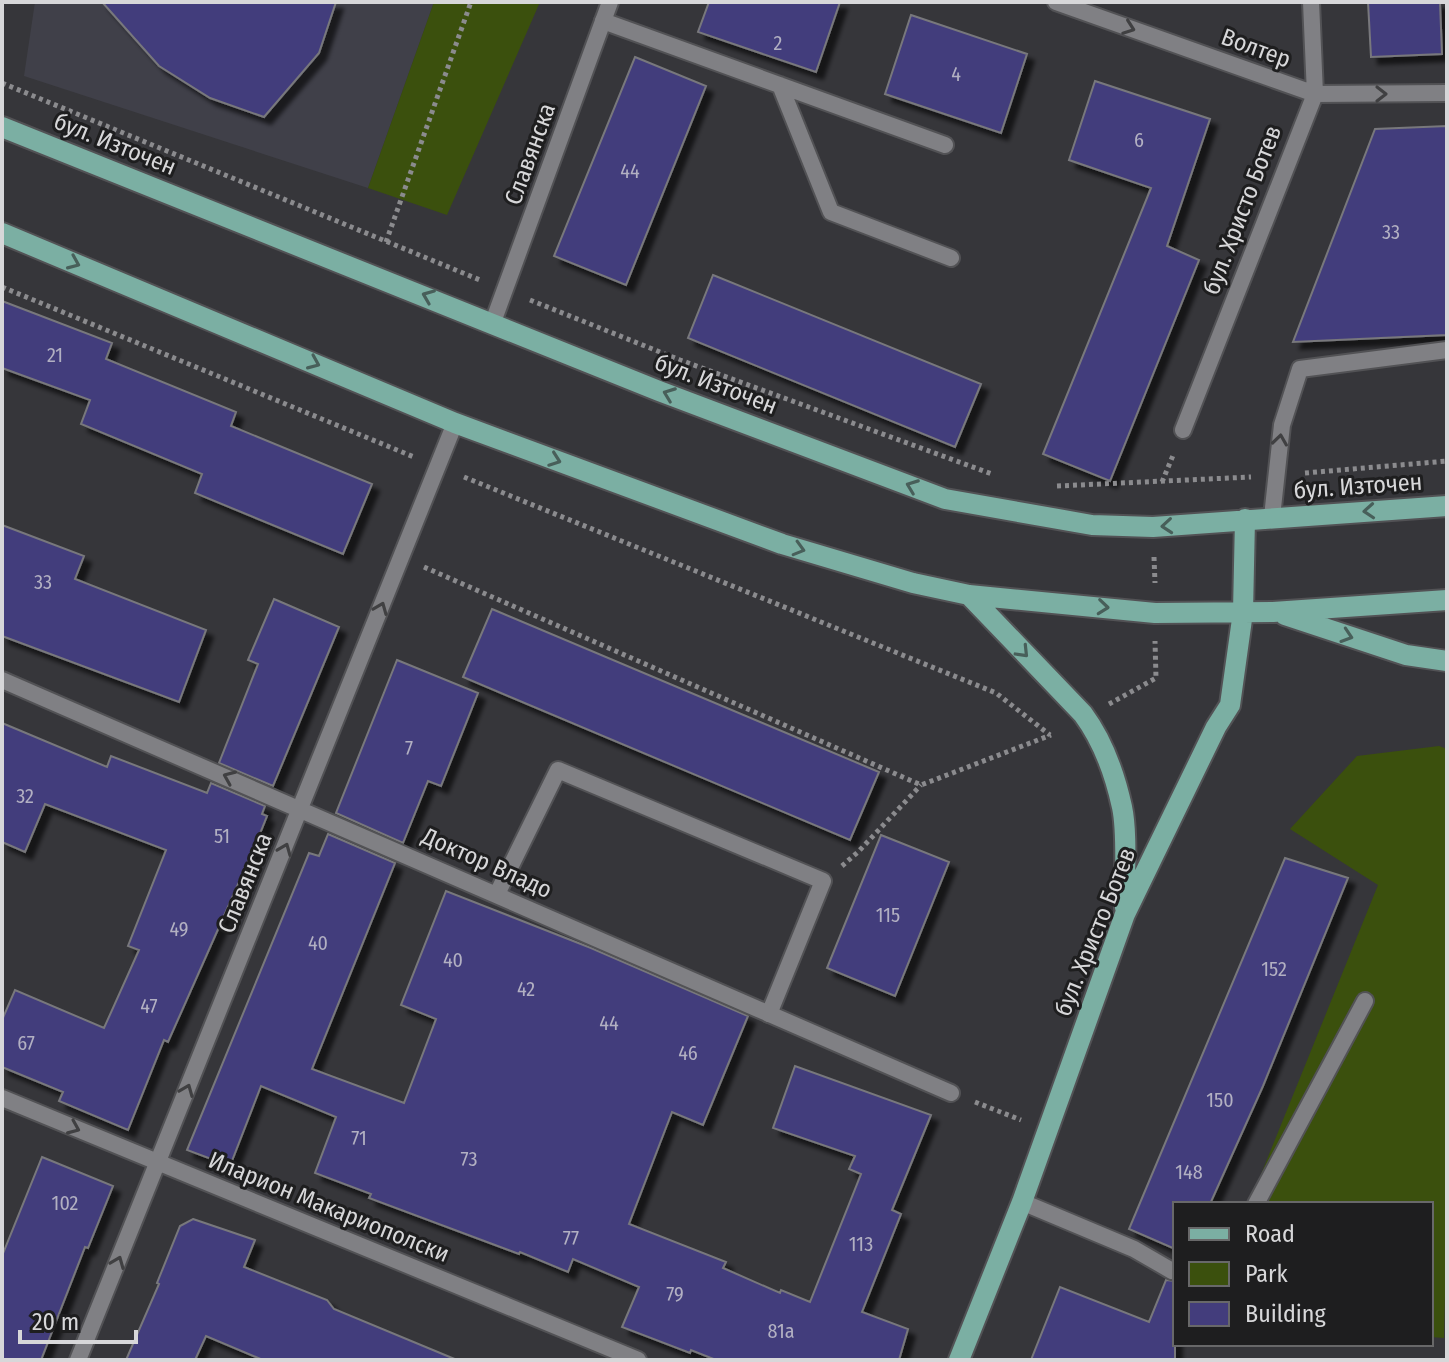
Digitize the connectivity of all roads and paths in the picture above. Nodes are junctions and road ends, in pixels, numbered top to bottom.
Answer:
1 (471, 2) edge
2 (610, 2) edge
3 (1056, 2) edge
4 (1311, 2) edge
5 (603, 21) junction
6 (2, 83) edge
7 (780, 85) junction
8 (1447, 93) edge
9 (1315, 94) junction
10 (2, 127) edge
11 (945, 145) dead end
12 (2, 233) edge
13 (386, 242) junction
14 (951, 258) dead end
15 (2, 287) edge
16 (506, 290) junction
17 (493, 322) junction
18 (1447, 350) edge
19 (455, 423) junction
20 (1183, 430) dead end
21 (437, 466) junction
22 (1006, 477) dead end
23 (1143, 484) dead end
24 (1051, 487) dead end
25 (1447, 506) edge
26 (1272, 517) junction
27 (1245, 519) junction
28 (401, 557) junction
29 (969, 595) junction
30 (1447, 600) edge
31 (1243, 612) junction
32 (1273, 612) junction
33 (1447, 661) edge
34 (1156, 678) dead end
35 (2, 680) edge
36 (1120, 699) dead end
37 (921, 785) junction
38 (301, 808) junction
39 (823, 881) junction
40 (497, 894) junction
41 (1125, 914) junction
42 (1365, 1001) dead end
43 (769, 1014) junction
44 (951, 1093) joint
45 (2, 1098) edge
46 (1048, 1130) junction
47 (158, 1162) junction
48 (1022, 1202) junction
49 (1257, 1202) edge
50 (1173, 1270) edge
51 (78, 1360) edge
52 (638, 1360) edge
53 (959, 1360) edge

1 - 13 path
2 - 5 street, Славянска
3 -> 9 street, Волтер
4 - 9 street, бул. Христо Ботев
5 - 7 street
5 - 16 street, Славянска
6 - 13 path
7 - 11 street
7 - 14 street
9 -> 8 street, Волтер
9 - 20 street, бул. Христо Ботев
17 -> 10 main road, бул. Източен
12 -> 19 main road
13 - 16 path
15 - 21 path
16 - 17 street, Славянска
16 - 22 path
27 -> 17 main road, бул. Източен
26 -> 18 street
19 - 21 street, Славянска
19 -> 29 main road
21 - 28 street, Славянска
21 - 37 path
23 - 24 path
25 -> 26 main road, бул. Източен
26 - 27 main road, бул. Източен
27 - 31 main road, бул. Христо Ботев
28 - 37 path
38 -> 28 street, Славянска
29 -> 31 main road
29 -> 41 main road
30 - 32 main road
31 - 32 main road
31 - 41 main road, бул. Христо Ботев
32 -> 33 main road
34 - 36 path
38 -> 35 street, Доктор Владо
37 - 39 path
38 - 40 street, Доктор Владо
47 -> 38 street, Славянска
39 - 40 street
39 - 43 street
40 - 43 street, Доктор Владо
41 - 46 main road, бул. Христо Ботев
42 - 49 street
43 - 44 street, Доктор Владо
44 - 46 path
45 -> 47 street, Иларион Макариополски
46 - 48 main road, бул. Христо Ботев
51 -> 47 street, Славянска
47 - 52 street, Иларион Макариополски
48 - 50 street
48 - 53 main road, бул. Христо Ботев

